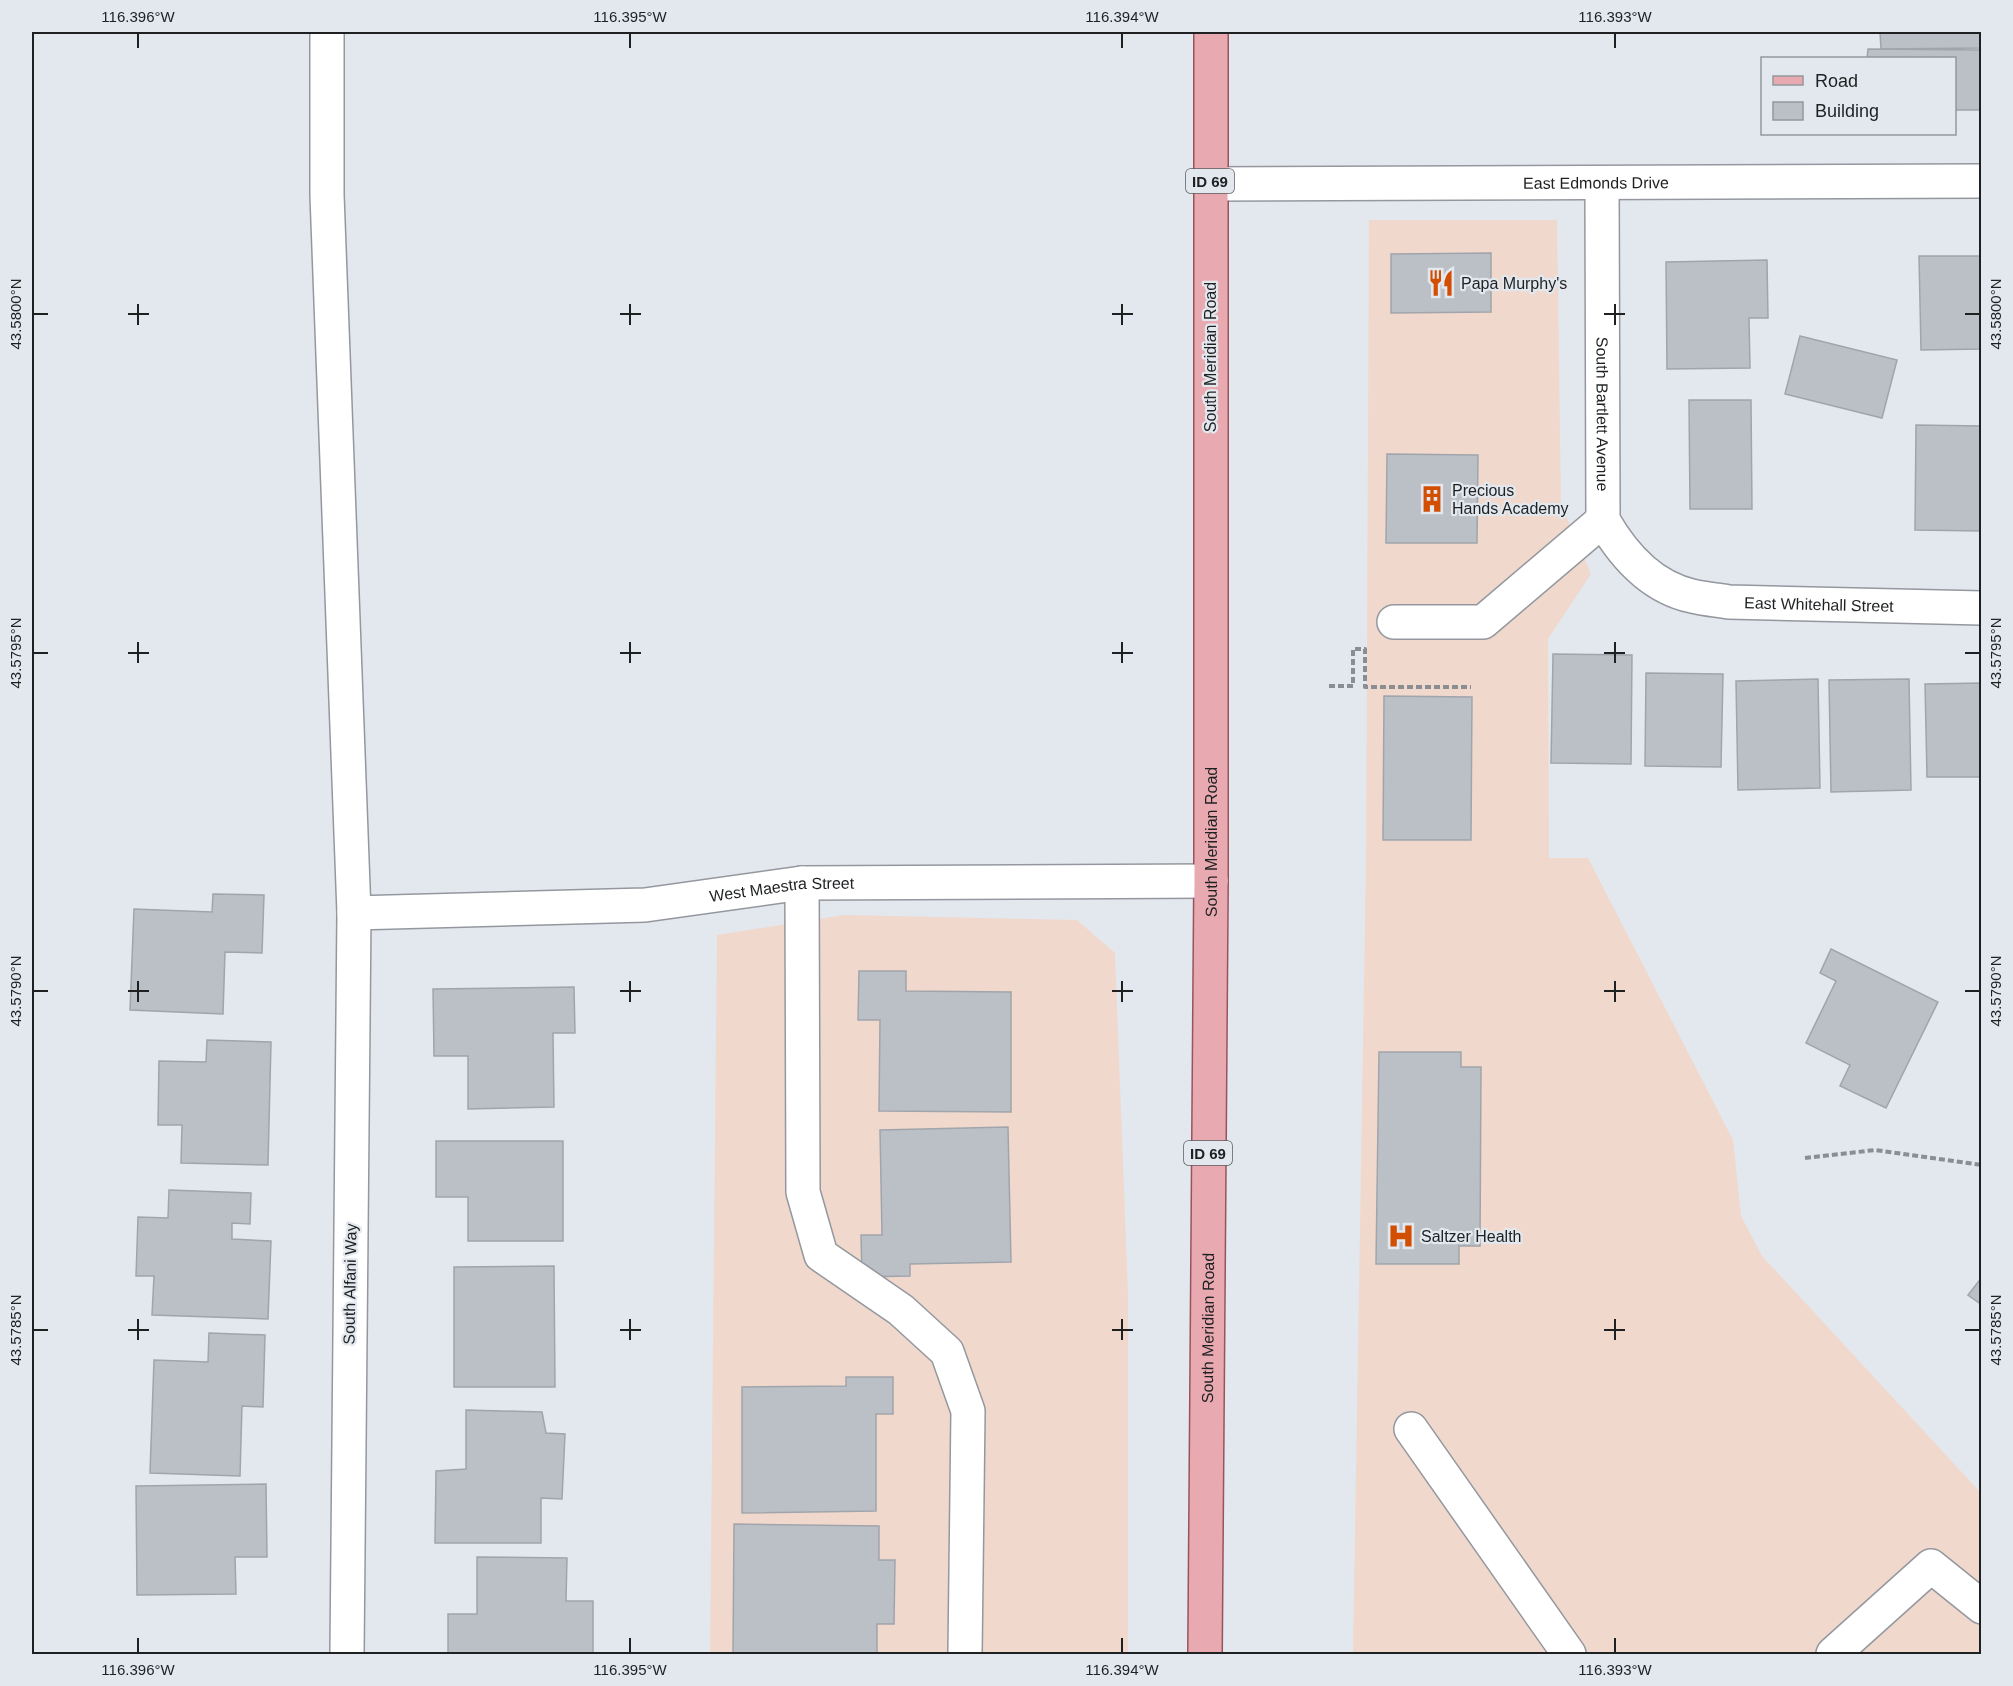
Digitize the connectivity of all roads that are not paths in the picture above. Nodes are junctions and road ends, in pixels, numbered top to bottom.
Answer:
1 (327, 32) edge
2 (1211, 32) edge
3 (1982, 181) edge
4 (1602, 183) junction
5 (1210, 184) junction
6 (1603, 520) junction
7 (1660, 585) joint
8 (1982, 608) edge
9 (1394, 622) dead end
10 (1210, 881) junction
11 (802, 883) junction
12 (354, 913) junction
13 (1411, 1430) dead end
14 (1982, 1607) edge
15 (347, 1654) edge
16 (965, 1654) edge
17 (1205, 1654) edge
18 (1569, 1654) edge
19 (1833, 1654) edge

1 - 12 street, South Alfani Way
2 - 5 main road, South Meridian Road / ID 69
3 - 4 street, East Edmonds Drive
4 - 5 street, East Edmonds Drive
4 - 6 street, South Bartlett Avenue
5 - 10 main road, South Meridian Road / ID 69
6 - 7 street, South Bartlett Avenue
6 - 9 street
7 - 8 street, East Whitehall Street
10 - 11 street, West Maestra Street
10 - 17 main road, South Meridian Road / ID 69
11 - 12 street, West Maestra Street
11 - 16 street
12 - 15 street, South Alfani Way
13 - 18 street
14 - 19 street

